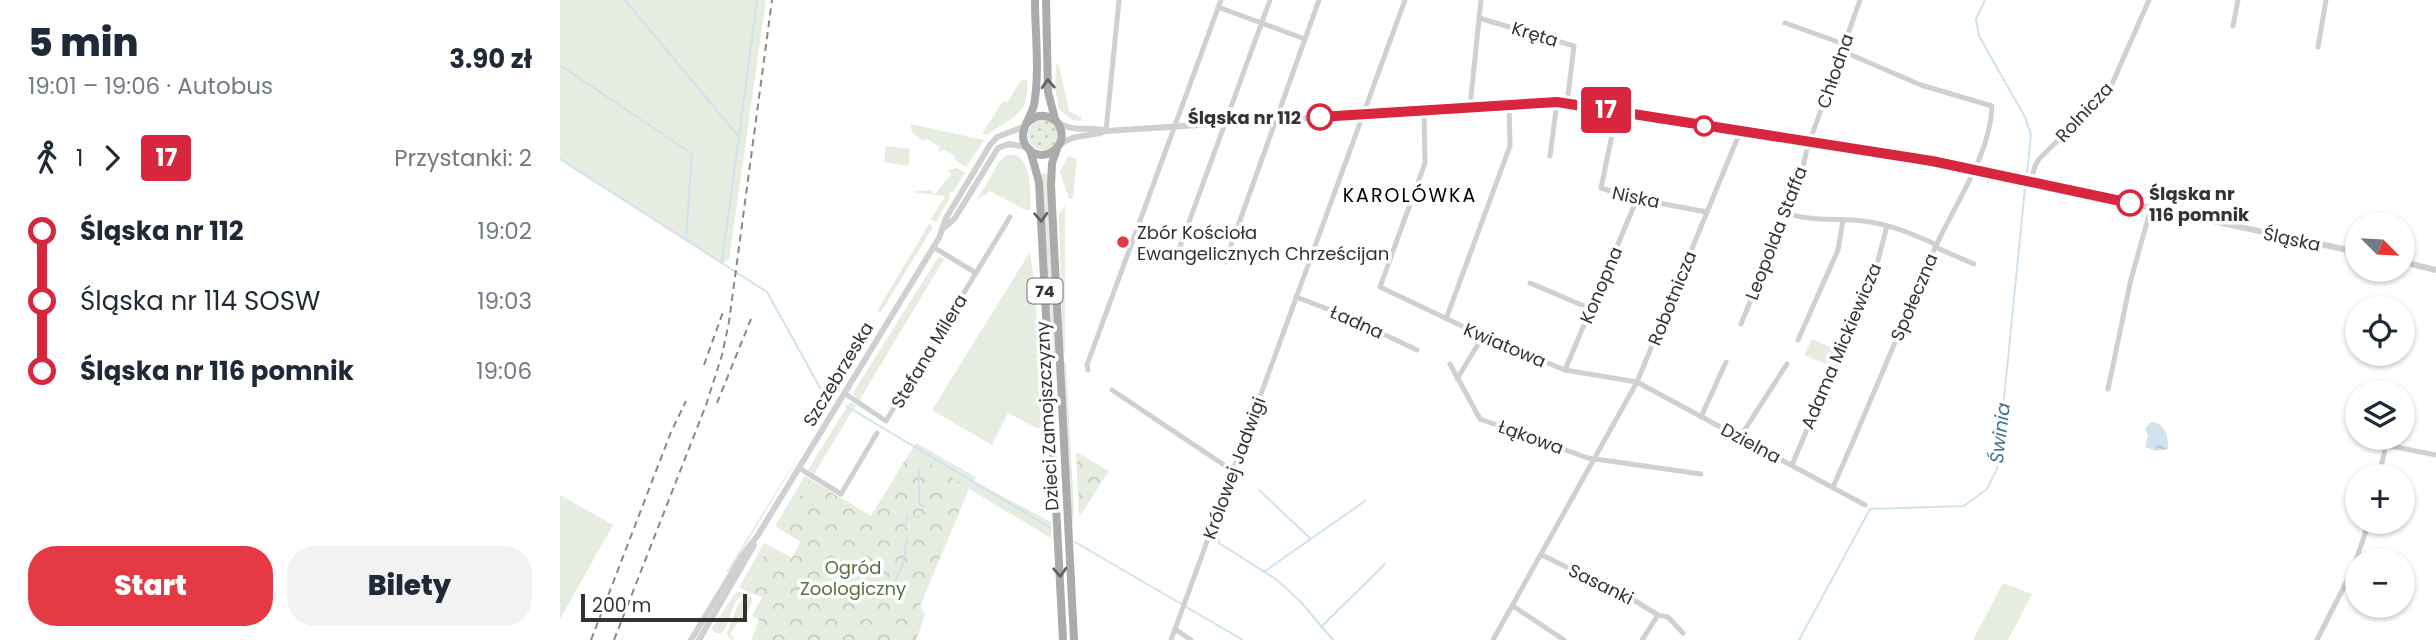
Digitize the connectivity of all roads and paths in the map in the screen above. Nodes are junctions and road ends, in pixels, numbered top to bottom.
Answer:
1 (1035, 0) edge
2 (1046, 0) edge
3 (1119, 0) edge
4 (1270, 0) edge
5 (1319, 0) edge
6 (1405, 0) edge
7 (1481, 0) edge
8 (1860, 0) edge
9 (2149, 0) edge
10 (2238, 0) edge
11 (2326, 0) edge
12 (1220, 3) edge
13 (1479, 18) junction
14 (1262, 23) junction
15 (1785, 23) dead end
16 (2233, 26) dead end
17 (1305, 39) junction
18 (1844, 44) junction
19 (2318, 47) dead end
20 (1842, 51) junction
21 (1557, 102) junction
22 (1567, 103) junction
23 (1509, 104) junction
24 (1470, 106) junction
25 (1424, 110) junction
26 (1617, 111) junction
27 (1363, 114) junction
28 (1276, 119) junction
29 (1057, 122) junction
30 (1226, 123) junction
31 (1026, 124) junction
32 (1175, 126) junction
33 (1106, 131) junction
34 (1740, 132) junction
35 (1810, 142) junction
36 (1058, 147) junction
37 (1028, 148) junction
38 (1550, 156) dead end
39 (1975, 169) junction
40 (2031, 181) junction
41 (1637, 199) junction
42 (2151, 208) junction
43 (1707, 212) junction
44 (1787, 213) junction
45 (1010, 218) dead end
46 (1843, 220) junction
47 (1887, 226) junction
48 (944, 229) junction
49 (1936, 246) junction
50 (933, 247) junction
51 (2345, 250) edge
52 (1178, 252) dead end
53 (1225, 262) dead end
54 (1974, 264) dead end
55 (2415, 265) edge
56 (2436, 270) edge
57 (976, 273) junction
58 (1530, 283) dead end
59 (1559, 287) dead end
60 (1556, 294) junction
61 (1296, 297) junction
62 (1591, 309) junction
63 (1446, 319) junction
64 (1741, 324) dead end
65 (1483, 335) junction
66 (1798, 340) dead end
67 (1417, 350) dead end
68 (1726, 362) dead end
69 (1450, 364) dead end
70 (1787, 364) dead end
71 (1088, 370) dead end
72 (1565, 370) junction
73 (1457, 379) junction
74 (1637, 382) junction
75 (2108, 389) dead end
76 (1112, 390) dead end
77 (844, 393) junction
78 (1701, 417) junction
79 (877, 433) dead end
80 (1740, 437) junction
81 (2436, 455) edge
82 (1595, 459) junction
83 (2382, 464) edge
84 (1792, 465) junction
85 (799, 468) junction
86 (1233, 471) junction
87 (1701, 474) dead end
88 (1833, 487) junction
89 (1865, 505) dead end
90 (2365, 534) edge
91 (758, 535) junction
92 (1542, 555) junction
93 (1513, 606) junction
94 (1658, 615) junction
95 (1175, 629) junction
96 (1683, 632) dead end
97 (691, 640) edge
98 (699, 640) edge
99 (1063, 640) edge
100 (1074, 640) edge
101 (1171, 640) edge
102 (1191, 640) edge
103 (1493, 640) edge
104 (1564, 640) edge
105 (1642, 640) edge
106 (2317, 640) edge

1 - 31 main road, 74
29 -> 2 main road, 74
3 - 33 street
4 - 14 street
5 - 17 street
6 - 27 street, Królowej Jadwigi
7 - 13 street
8 - 18 street, Chłodna
9 - 40 street, Rolnicza
10 - 16 street
11 - 19 street
12 - 14 street
12 - 32 street
13 - 22 street, Kręta
13 - 24 street
14 - 17 street
14 - 30 street
15 - 18 street
17 - 28 street
18 - 20 street, Chłodna
20 - 35 street, Chłodna
20 - 39 street, Społeczna
21 - 22 street, Śląska
21 - 23 street, Śląska
21 - 38 street
22 - 26 street, Śląska
23 - 24 street, Śląska
23 - 63 street
24 - 25 street, Śląska
25 - 27 street, Śląska
25 - 63 street, Kwiatowa
26 - 34 street, Śląska
26 - 41 street, Niska
27 - 28 street, Śląska
27 - 61 street, Królowej Jadwigi
28 - 30 street, Śląska
28 - 53 street
29 - 31 main road
29 - 33 street, Śląska
29 - 36 main road, 74
30 - 32 street, Śląska
30 - 52 street
31 - 37 main road, 74
31 - 48 street, Szczebrzeska
32 - 33 street, Śląska
32 - 71 street
33 - 36 street, Śląska
34 - 35 street, Śląska
34 - 43 street, Robotnicza
35 - 39 street, Śląska
35 - 44 street, Leopolda Staffa
36 - 37 main road
36 - 100 main road, Dzieci Zamojszczyzny / 74
37 - 48 street, Szczebrzeska
37 -> 99 main road, Dzieci Zamojszczyzny / 74
39 - 40 street, Śląska
39 - 49 street, Społeczna
40 - 42 street, Śląska
41 - 43 street, Niska
41 - 62 street, Konopna
42 - 51 street, Śląska
42 - 75 street
43 - 74 street, Robotnicza
44 - 46 street
44 - 64 street, Leopolda Staffa
45 - 57 street, Stefana Milera
46 - 47 street
46 - 66 street
47 - 49 street
47 - 84 street, Adama Mickiewicza
48 - 50 street, Szczebrzeska
49 - 54 street
49 - 88 street, Społeczna
50 - 57 street
50 - 77 street, Szczebrzeska
55 - 56 street
57 - 77 street, Stefana Milera
58 - 60 street
59 - 60 street
60 - 62 street
61 - 67 street, Ładna
61 - 86 street, Królowej Jadwigi
62 - 72 street, Konopna
63 - 65 street, Kwiatowa
65 - 72 street, Kwiatowa
65 - 73 street
68 - 78 street
69 - 73 street
70 - 80 street
72 - 74 street, Kwiatowa
73 - 82 street, Łąkowa
74 - 78 street, Dzielna
74 - 82 street, Robotnicza
76 - 86 street
77 - 85 street, Szczebrzeska
78 - 80 street, Dzielna
79 - 85 street
80 - 84 street, Dzielna
81 - 83 street
82 - 87 street
82 - 92 street, Robotnicza
84 - 88 street, Dzielna
85 - 91 street, Szczebrzeska
86 - 95 street, Królowej Jadwigi
88 - 89 street, Dzielna
90 - 106 street
91 - 97 street, Szczebrzeska
91 - 98 street, Szczebrzeska
92 - 93 street, Robotnicza
92 - 94 street, Sasanki
93 - 103 street, Robotnicza
93 - 104 street
94 - 96 street, Sasanki
94 - 105 street
95 - 101 street, Królowej Jadwigi
95 - 102 street

